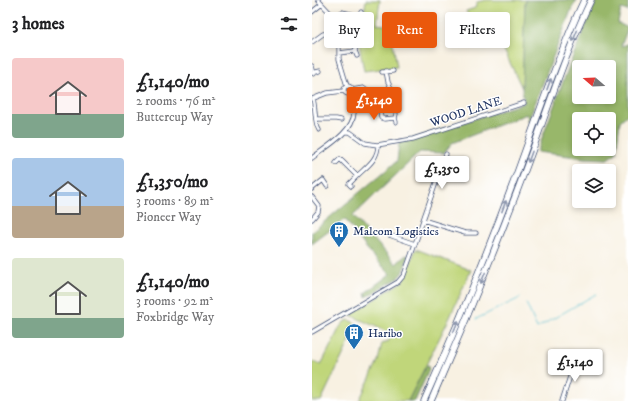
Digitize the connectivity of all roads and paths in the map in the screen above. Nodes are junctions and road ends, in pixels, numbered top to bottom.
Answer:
1 (318, 0) edge
2 (584, 0) edge
3 (591, 0) edge
4 (322, 4) junction
5 (312, 12) edge
6 (328, 12) edge
7 (324, 34) edge
8 (312, 42) edge
9 (339, 48) edge
10 (339, 54) junction
11 (357, 56) dead end
12 (312, 66) edge
13 (320, 71) dead end
14 (393, 71) dead end
15 (313, 73) edge
16 (347, 86) junction
17 (352, 90) junction
18 (344, 91) junction
19 (350, 94) junction
20 (378, 96) junction
21 (312, 99) edge
22 (524, 103) dead end
23 (395, 118) dead end
24 (316, 119) junction
25 (342, 120) dead end
26 (319, 130) dead end
27 (346, 132) junction
28 (378, 145) junction
29 (446, 154) dead end
30 (312, 158) edge
31 (336, 163) dead end
32 (356, 176) junction
33 (327, 186) dead end
34 (351, 186) dead end
35 (312, 189) edge
36 (312, 197) edge
37 (312, 219) edge
38 (423, 220) junction
39 (476, 233) dead end
40 (389, 235) dead end
41 (415, 244) junction
42 (312, 332) edge
43 (449, 343) junction
44 (574, 361) dead end
45 (420, 401) edge
46 (424, 401) edge
47 (432, 401) edge
48 (562, 401) edge

1 - 4 street
43 -> 2 highway
3 -> 47 highway
4 - 5 street
4 - 6 street
7 - 8 street
9 - 10 street
10 - 11 street
10 - 16 street
12 - 15 street
13 - 15 street
14 - 20 street
16 - 17 street
16 - 18 street
17 - 19 street
17 - 20 street
18 - 19 street
18 - 21 street
19 - 27 street
20 - 23 street
21 - 24 street
22 - 28 street, WOOD LANE
24 - 25 street
24 - 26 street
27 - 28 street, WOOD LANE
27 - 30 street
28 - 32 street
29 - 38 street
31 - 32 street
32 - 34 street
33 - 35 street
36 - 37 street
38 - 39 street
38 - 41 street
40 - 41 street
41 - 42 street
43 - 45 highway
43 - 46 highway
44 - 48 street

